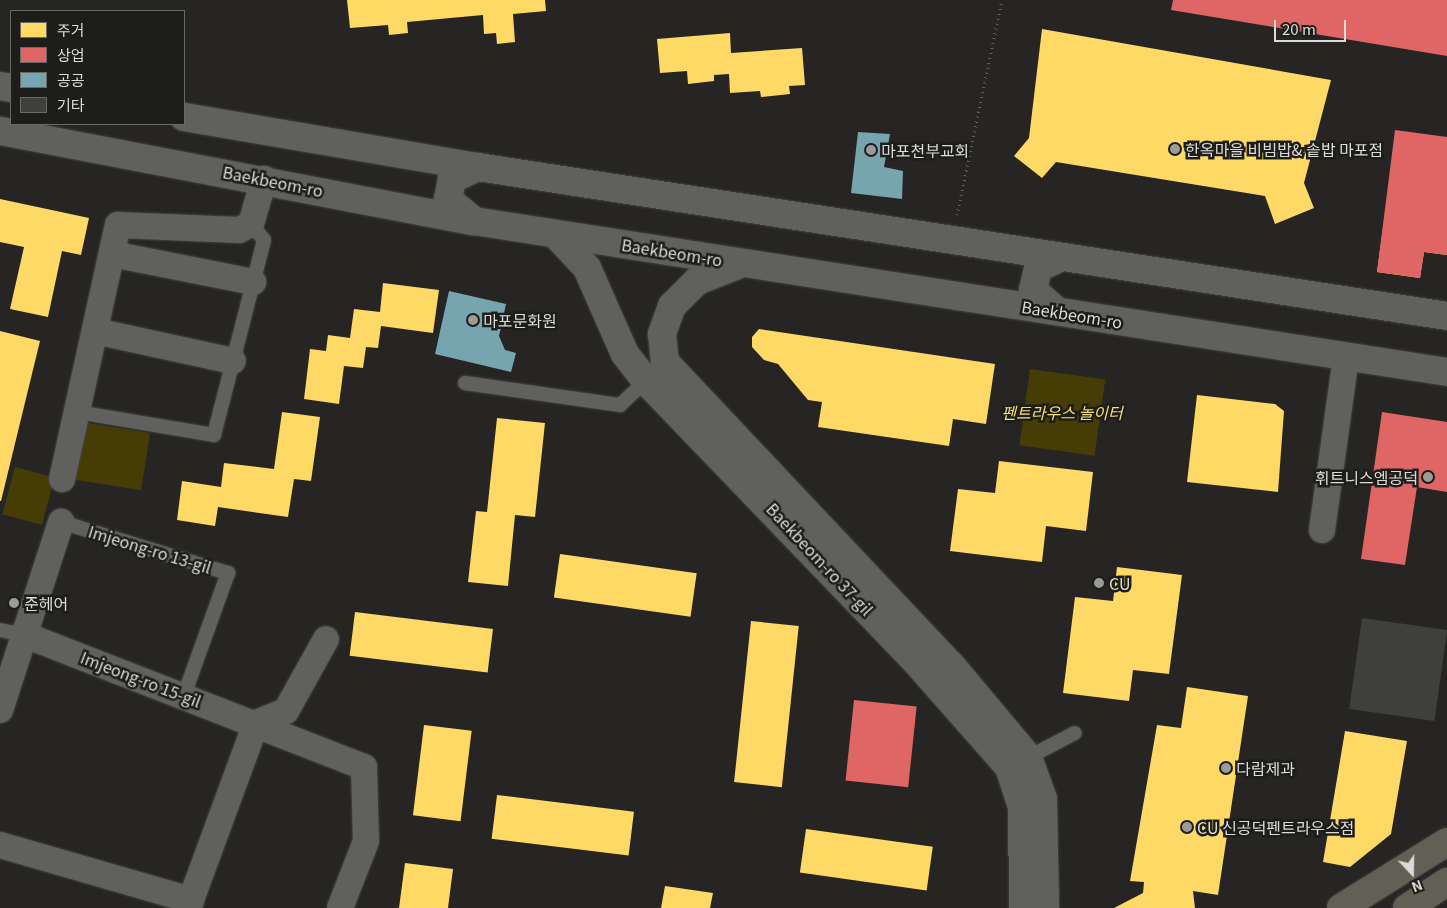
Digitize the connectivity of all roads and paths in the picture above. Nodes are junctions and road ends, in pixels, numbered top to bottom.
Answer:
1 (1002, 0) edge
2 (185, 117) edge
3 (0, 131) edge
4 (478, 168) junction
5 (264, 179) junction
6 (474, 221) junction
7 (251, 224) junction
8 (555, 234) junction
9 (952, 240) junction
10 (112, 254) junction
11 (1062, 257) junction
12 (742, 263) junction
13 (253, 282) junction
14 (1057, 311) junction
15 (1447, 316) edge
16 (95, 331) junction
17 (1346, 356) junction
18 (233, 361) junction
19 (655, 372) junction
20 (1447, 372) edge
21 (465, 383) dead end
22 (77, 412) junction
23 (62, 479) dead end
24 (61, 522) joint
25 (1322, 530) dead end
26 (12, 632) edge
27 (326, 639) dead end
28 (184, 695) junction
29 (0, 710) edge
30 (256, 723) junction
31 (1075, 732) dead end
32 (1018, 762) junction
33 (1447, 842) edge
34 (0, 845) edge
35 (1447, 882) edge
36 (190, 904) edge
37 (340, 908) edge
38 (1023, 908) edge
39 (1045, 908) edge
40 (1341, 908) edge
41 (1407, 908) edge

1 - 9 path
2 - 4 main road
3 - 5 main road, Baekbeom-ro
4 - 6 main road
4 - 9 main road
5 - 6 main road, Baekbeom-ro
5 - 7 street
6 - 8 main road, Baekbeom-ro
7 - 10 street
7 - 13 lane
8 - 12 main road, Baekbeom-ro
8 - 19 main road, Baekbeom-ro 37-gil
9 - 11 main road
10 - 13 street
10 - 16 street
11 - 14 main road
11 - 15 main road
12 - 14 main road, Baekbeom-ro
12 - 19 main road
13 - 18 lane
14 - 17 main road, Baekbeom-ro
16 - 18 street
16 - 22 street
17 - 20 main road, Baekbeom-ro
17 - 25 street
18 - 22 lane
19 - 21 lane
19 - 32 main road, Baekbeom-ro 37-gil
22 - 23 street
24 - 26 street, Imjeong-ro 13-gil
24 - 28 lane, Imjeong-ro 13-gil
26 - 28 street, Imjeong-ro 15-gil
26 - 29 street, Imjeong-ro 13-gil
27 - 30 street
28 - 30 street, Imjeong-ro 15-gil
30 - 36 street
30 - 37 street, Imjeong-ro 15-gil
31 - 32 lane
32 - 38 main road, Baekbeom-ro 37-gil
32 - 39 main road, Baekbeom-ro 37-gil
33 - 40 main road
34 - 36 street
35 - 41 main road

